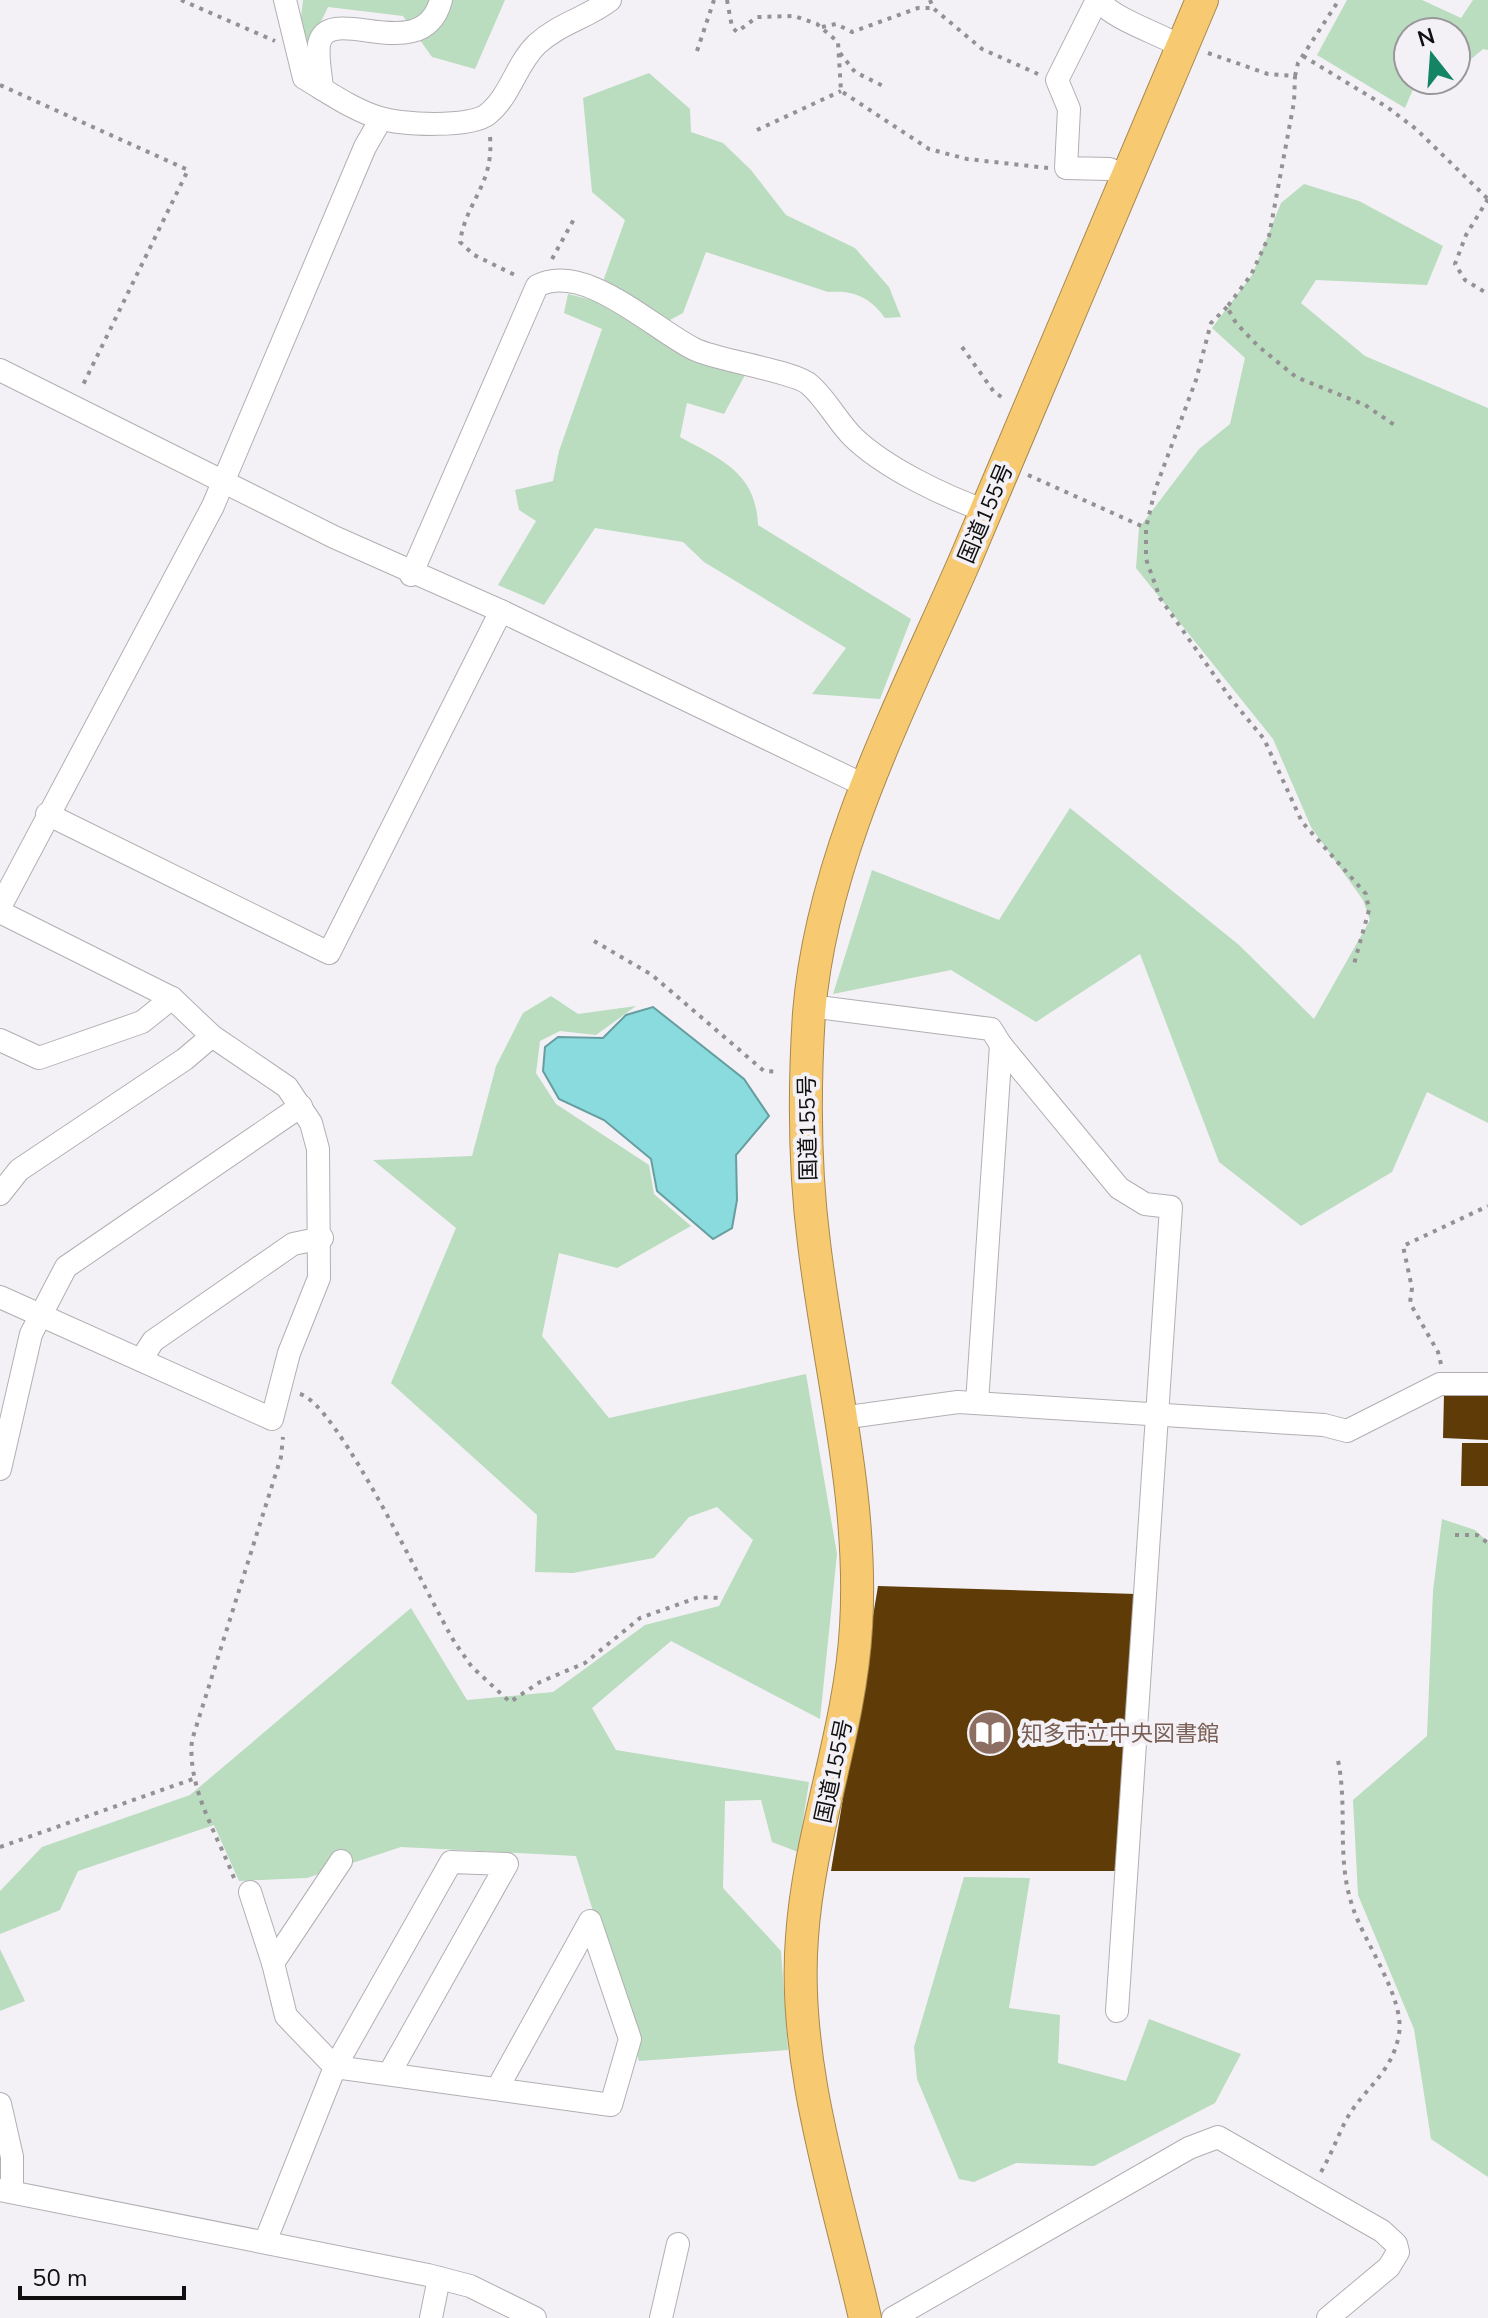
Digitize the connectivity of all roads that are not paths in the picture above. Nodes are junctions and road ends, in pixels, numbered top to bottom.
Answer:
1 (285, 0) edge
2 (441, 0) edge
3 (610, 0) edge
4 (1098, 0) edge
5 (1202, 0) edge
6 (1183, 45) junction
7 (322, 89) junction
8 (381, 119) junction
9 (1127, 176) junction
10 (0, 370) edge
11 (223, 481) junction
12 (986, 511) junction
13 (411, 575) junction
14 (501, 611) junction
15 (868, 787) junction
16 (47, 814) junction
17 (0, 909) edge
18 (172, 998) junction
19 (810, 1006) junction
20 (212, 1036) junction
21 (0, 1040) edge
22 (1001, 1045) junction
23 (301, 1106) junction
24 (0, 1194) edge
25 (322, 1238) junction
26 (0, 1297) edge
27 (39, 1313) junction
28 (141, 1360) junction
29 (1488, 1384) edge
30 (977, 1403) junction
31 (1159, 1412) junction
32 (841, 1418) junction
33 (0, 1469) edge
34 (341, 1861) dead end
35 (250, 1892) road end
36 (273, 1963) junction
37 (1117, 2011) dead end
38 (335, 2067) junction
39 (389, 2074) junction
40 (497, 2089) junction
41 (0, 2104) edge
42 (6, 2191) edge
43 (265, 2242) junction
44 (678, 2244) dead end
45 (439, 2278) junction
46 (431, 2318) edge
47 (535, 2318) edge
48 (661, 2318) edge
49 (865, 2318) edge
50 (893, 2318) edge
51 (1328, 2318) edge

1 - 7 street
2 - 7 street
3 - 8 street
4 - 6 street
4 - 9 street
5 - 6 highway, 国道155号
6 - 9 highway, 国道155号
7 - 8 street
8 - 11 street
9 - 12 highway, 国道155号
10 - 11 street
11 - 13 street
11 - 16 street
12 - 13 street
12 - 15 highway, 国道155号
13 - 14 street
14 - 15 street
14 - 16 street
15 - 19 highway, 国道155号
16 - 17 street
17 - 18 street
18 - 20 street
18 - 21 street
19 - 22 street
19 - 32 highway, 国道155号
20 - 23 street
20 - 24 street
22 - 30 street
22 - 31 street
23 - 25 street
23 - 27 street
25 - 28 street
25 - 28 street
26 - 27 street
27 - 28 street
27 - 33 street
29 - 31 street
30 - 31 street
30 - 32 street
31 - 37 street
32 - 49 highway, 国道155号
34 - 36 street
35 - 36 street
36 - 38 street
38 - 39 street
38 - 39 street
38 - 43 street
39 - 40 street
40 - 40 street
41 - 42 street
42 - 43 street
43 - 45 street
44 - 48 street
45 - 46 street
45 - 47 street
50 - 51 street

